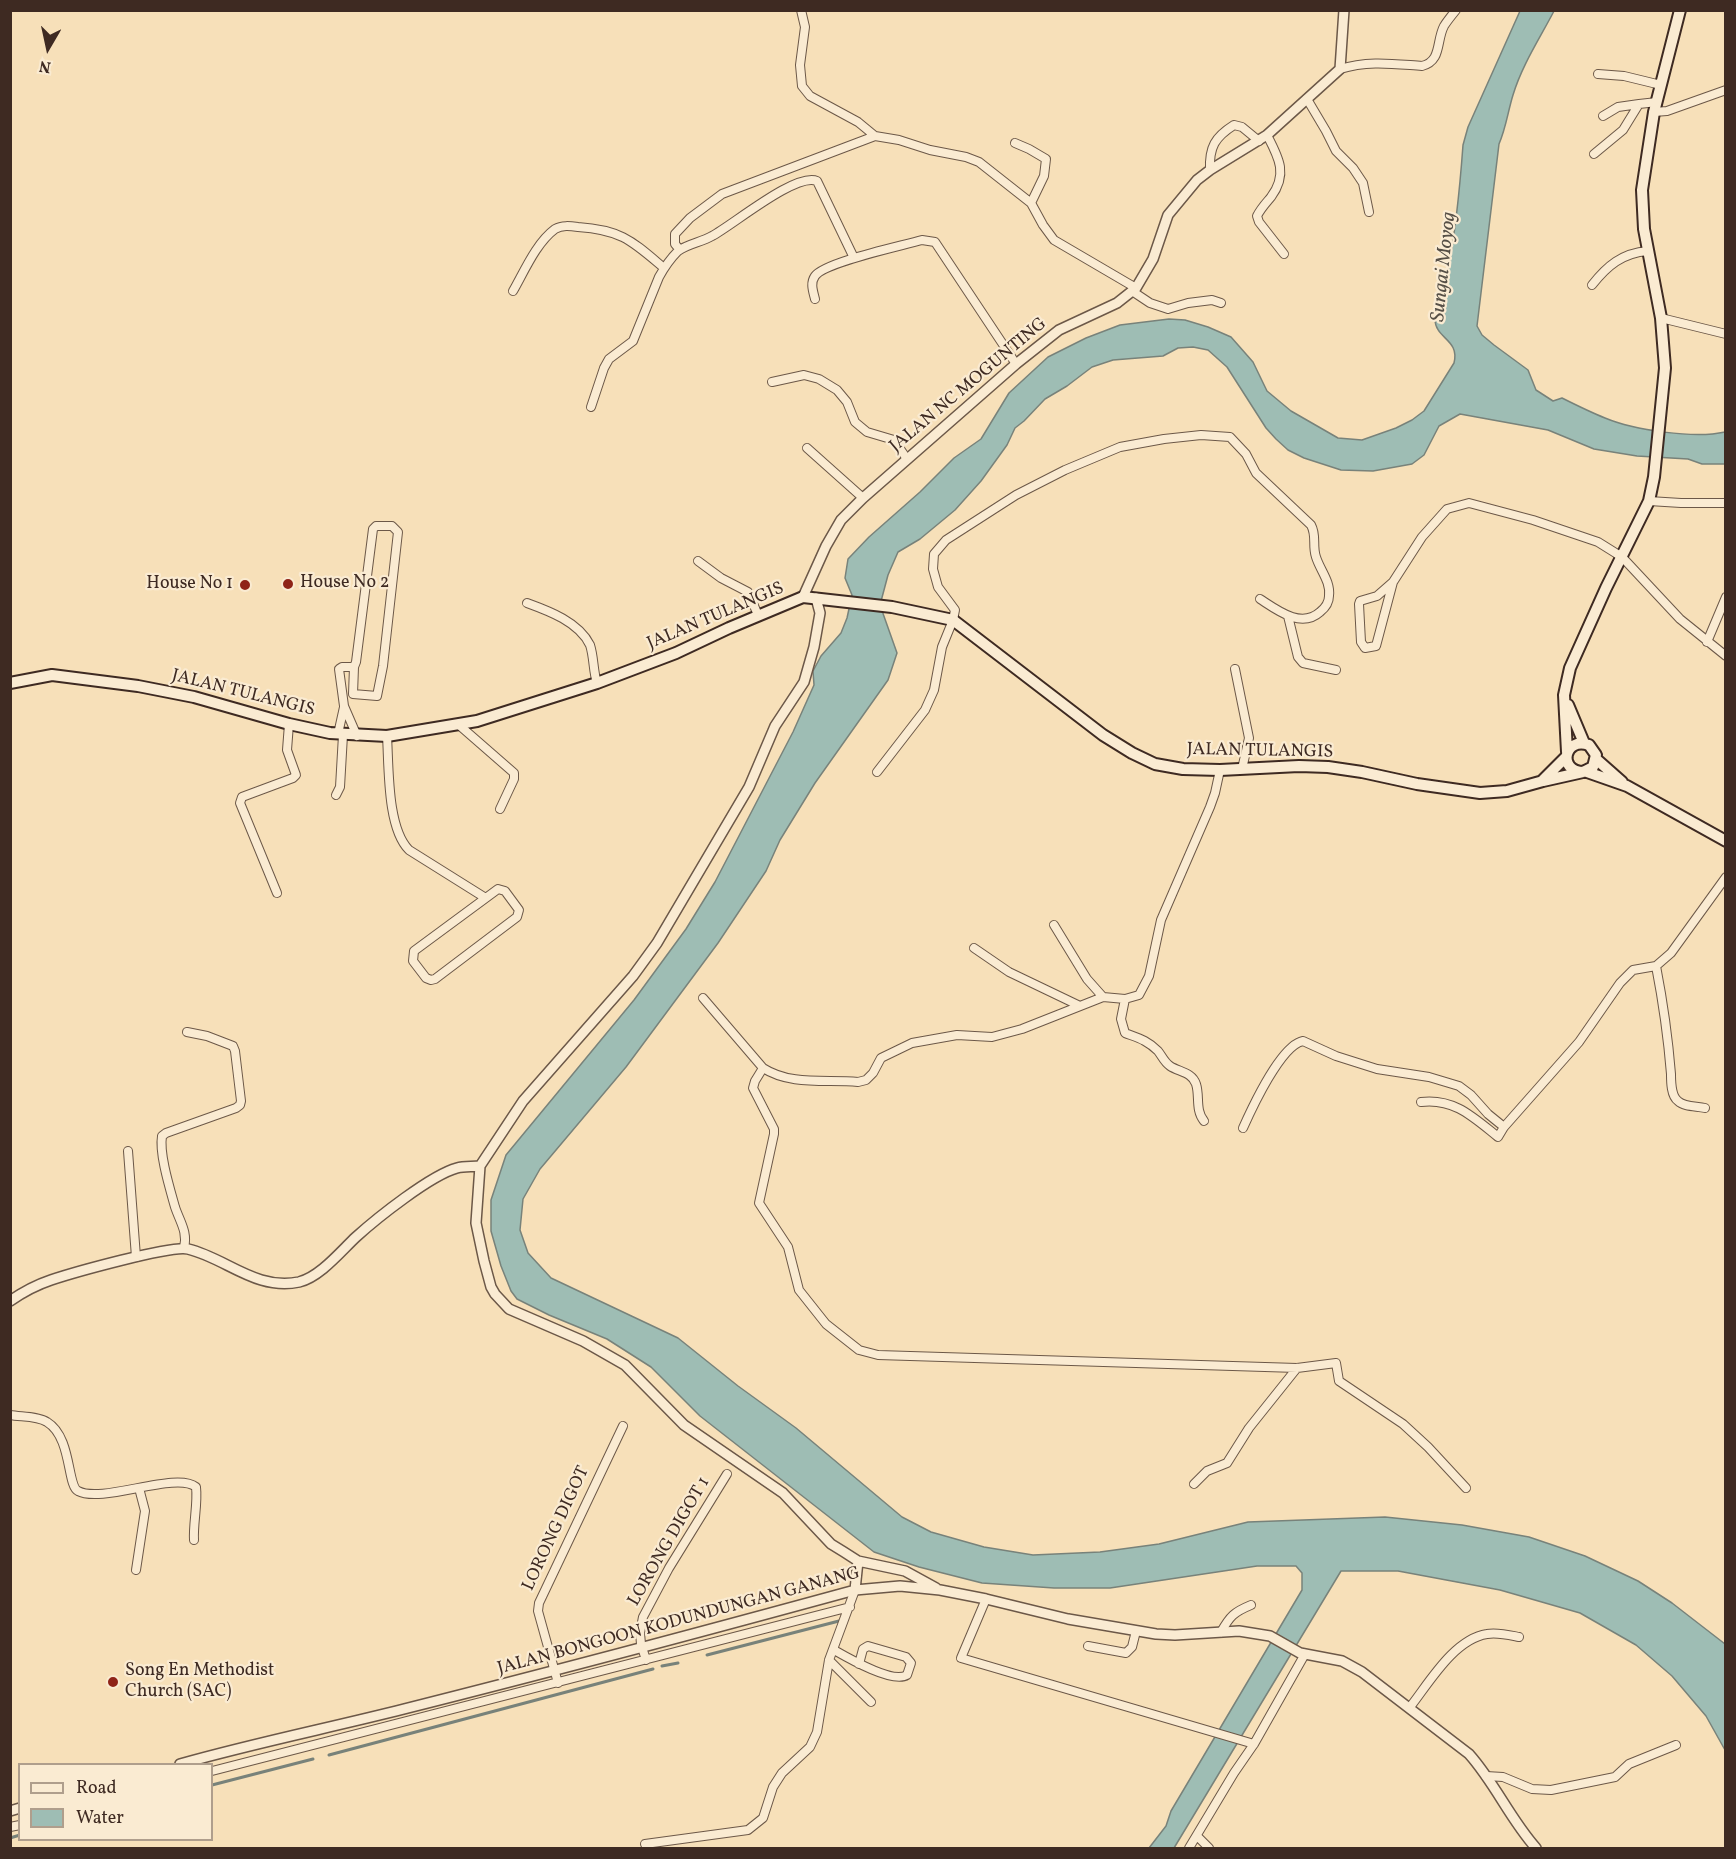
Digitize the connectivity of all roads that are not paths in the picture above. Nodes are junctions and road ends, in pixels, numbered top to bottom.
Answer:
1 (801, 10) edge
2 (1344, 10) edge
3 (1456, 10) edge
4 (1680, 10) edge
5 (1340, 69) junction
6 (1598, 74) dead end
7 (1661, 85) junction
8 (1725, 90) edge
9 (1307, 99) junction
10 (1639, 104) junction
11 (1656, 107) junction
12 (1603, 116) dead end
13 (875, 136) junction
14 (1263, 138) junction
15 (1015, 143) dead end
16 (1594, 154) dead end
17 (1210, 170) junction
18 (1031, 203) junction
19 (1369, 212) dead end
20 (680, 250) junction
21 (1648, 251) junction
22 (1284, 254) dead end
23 (855, 258) junction
24 (664, 267) junction
25 (1592, 285) dead end
26 (1134, 290) junction
27 (513, 291) dead end
28 (815, 299) dead end
29 (1221, 303) dead end
30 (1661, 318) junction
31 (1725, 334) edge
32 (1016, 364) junction
33 (772, 382) dead end
34 (591, 407) dead end
35 (807, 448) dead end
36 (907, 459) junction
37 (863, 498) junction
38 (1649, 501) junction
39 (1725, 503) edge
40 (1622, 557) junction
41 (698, 561) dead end
42 (1393, 582) junction
43 (1377, 596) junction
44 (803, 597) junction
45 (1725, 597) edge
46 (816, 598) junction
47 (1260, 599) dead end
48 (527, 603) dead end
49 (1386, 604) junction
50 (758, 615) junction
51 (1288, 616) junction
52 (953, 620) junction
53 (1707, 642) junction
54 (1725, 656) edge
55 (354, 667) junction
56 (1235, 669) dead end
57 (1336, 670) dead end
58 (10, 682) edge
59 (597, 683) junction
60 (1564, 695) junction
61 (344, 706) junction
62 (289, 724) junction
63 (459, 725) junction
64 (341, 735) junction
65 (357, 736) junction
66 (387, 736) junction
67 (1584, 743) junction
68 (1567, 754) junction
69 (1596, 759) junction
70 (1242, 769) junction
71 (1220, 770) junction
72 (876, 772) dead end
73 (1585, 772) junction
74 (1543, 781) junction
75 (1627, 786) junction
76 (336, 795) dead end
77 (500, 809) dead end
78 (1725, 841) edge
79 (1725, 877) edge
80 (277, 892) dead end
81 (484, 897) junction
82 (1054, 925) dead end
83 (974, 948) dead end
84 (1656, 966) junction
85 (1103, 997) junction
86 (703, 998) dead end
87 (1125, 999) junction
88 (1080, 1006) junction
89 (187, 1032) dead end
90 (763, 1068) junction
91 (1420, 1102) dead end
92 (1705, 1108) dead end
93 (1204, 1121) dead end
94 (1504, 1127) junction
95 (1243, 1128) dead end
96 (128, 1151) dead end
97 (480, 1166) junction
98 (186, 1240) junction
99 (136, 1254) junction
100 (10, 1301) edge
101 (1297, 1368) junction
102 (10, 1415) edge
103 (623, 1426) dead end
104 (727, 1474) dead end
105 (1194, 1484) dead end
106 (139, 1488) junction
107 (1466, 1488) dead end
108 (194, 1540) dead end
109 (858, 1561) junction
110 (136, 1570) dead end
111 (855, 1590) junction
112 (942, 1591) junction
113 (986, 1599) junction
114 (1251, 1605) dead end
115 (850, 1607) junction
116 (1136, 1631) junction
117 (1221, 1632) junction
118 (1519, 1636) dead end
119 (1088, 1646) dead end
120 (642, 1648) junction
121 (834, 1650) junction
122 (1302, 1654) junction
123 (646, 1660) junction
124 (830, 1660) junction
125 (858, 1664) junction
126 (555, 1671) junction
127 (516, 1681) junction
128 (558, 1683) junction
129 (519, 1692) junction
130 (871, 1702) dead end
131 (1410, 1707) junction
132 (1254, 1744) junction
133 (1676, 1745) dead end
134 (184, 1763) edge
135 (213, 1771) edge
136 (1486, 1776) junction
137 (1197, 1836) junction
138 (645, 1844) dead end
139 (1189, 1848) edge
140 (1209, 1848) edge
141 (1536, 1848) edge

1 - 13 street
2 - 5 street
3 - 5 street
4 - 7 main road
5 - 9 street, JALAN NC MOGUNTING
6 - 7 street
7 - 11 main road
8 - 11 street
9 - 14 street, JALAN NC MOGUNTING
9 - 19 street
10 - 11 street
10 - 12 street
10 - 16 street
11 - 21 main road
13 - 18 street
13 - 20 street
14 - 17 street, JALAN NC MOGUNTING
14 - 17 street
14 - 22 street
15 - 18 street
17 - 26 street, JALAN NC MOGUNTING
18 - 26 street
20 - 23 street
20 - 24 street
21 - 25 street
21 - 30 main road
23 - 28 street
23 - 32 street
24 - 27 street
24 - 34 street
26 - 29 street
26 - 32 street, JALAN NC MOGUNTING
30 - 31 street
30 - 38 main road
32 - 36 street, JALAN NC MOGUNTING
33 - 36 street
35 - 37 street
36 - 37 street, JALAN NC MOGUNTING
37 - 44 street, JALAN NC MOGUNTING
38 - 39 street
38 - 40 main road
40 - 42 street
40 - 53 street
40 - 60 main road
41 - 50 street
42 - 43 street
42 - 49 street
43 - 49 street
43 - 49 street
44 - 46 main road, JALAN TULANGIS
44 - 50 main road, JALAN TULANGIS
45 - 53 street
46 - 52 main road, JALAN TULANGIS
46 - 97 street
47 - 51 street
48 - 59 street
50 - 59 main road, JALAN TULANGIS
51 - 52 street
51 - 57 street
52 - 71 main road, JALAN TULANGIS
52 - 72 street
53 - 54 street
55 - 55 street
55 - 61 street
56 - 70 street
58 - 62 main road, JALAN TULANGIS
59 - 63 main road, JALAN TULANGIS
60 - 67 main road
60 - 68 main road
61 - 64 street
61 - 65 street
62 - 64 main road, JALAN TULANGIS
62 - 80 street
63 - 66 main road, JALAN TULANGIS
63 - 77 street
64 - 65 main road, JALAN TULANGIS
64 - 76 street
65 - 66 main road, JALAN TULANGIS
66 - 81 street
67 - 68 main road
67 - 69 main road
68 - 73 main road
68 - 74 main road
69 - 73 main road
69 - 75 main road
70 - 71 main road, JALAN TULANGIS
70 - 74 main road, JALAN TULANGIS
71 - 87 street
73 - 74 main road, JALAN TULANGIS
73 - 75 main road
75 - 78 main road
79 - 84 street
81 - 81 street
82 - 85 street
83 - 88 street
84 - 92 street
84 - 94 street
85 - 87 street
85 - 88 street
86 - 90 street
87 - 93 street
88 - 90 street
89 - 98 street
90 - 101 street
91 - 94 street
94 - 95 street
96 - 99 street
97 - 98 street
97 - 109 street
98 - 99 street
99 - 100 street
101 - 105 street
101 - 107 street
102 - 106 street
103 - 126 street, LORONG DIGOT
104 - 120 street, LORONG DIGOT 1
106 - 108 street
106 - 110 street
109 - 111 street
109 - 112 street
111 - 112 street, JALAN BONGOON KODUNDUNGAN GANANG
111 - 115 street
111 - 120 street, JALAN BONGOON KODUNDUNGAN GANANG
112 - 113 street, JALAN BONGOON KODUNDUNGAN GANANG
113 - 116 street, JALAN BONGOON KODUNDUNGAN GANANG
113 - 132 street
114 - 117 street
115 - 121 street
115 - 123 street
116 - 117 street, JALAN BONGOON KODUNDUNGAN GANANG
116 - 119 street
117 - 122 street, JALAN BONGOON KODUNDUNGAN GANANG
118 - 131 street
120 - 123 street, LORONG DIGOT 1
120 - 126 street, JALAN BONGOON KODUNDUNGAN GANANG
121 - 124 street
121 - 125 street
122 - 131 street, JALAN BONGOON KODUNDUNGAN GANANG
122 - 132 street
123 - 128 street
124 - 130 street
124 - 138 street
125 - 125 street
126 - 127 street, JALAN BONGOON KODUNDUNGAN GANANG
126 - 128 street, LORONG DIGOT
127 - 129 street
127 - 134 street, JALAN BONGOON KODUNDUNGAN GANANG
128 - 129 street
129 - 135 street
131 - 136 street, JALAN BONGOON KODUNDUNGAN GANANG
132 - 137 street
133 - 136 street
136 - 141 street, JALAN BONGOON KODUNDUNGAN GANANG
137 - 139 street
137 - 140 street

